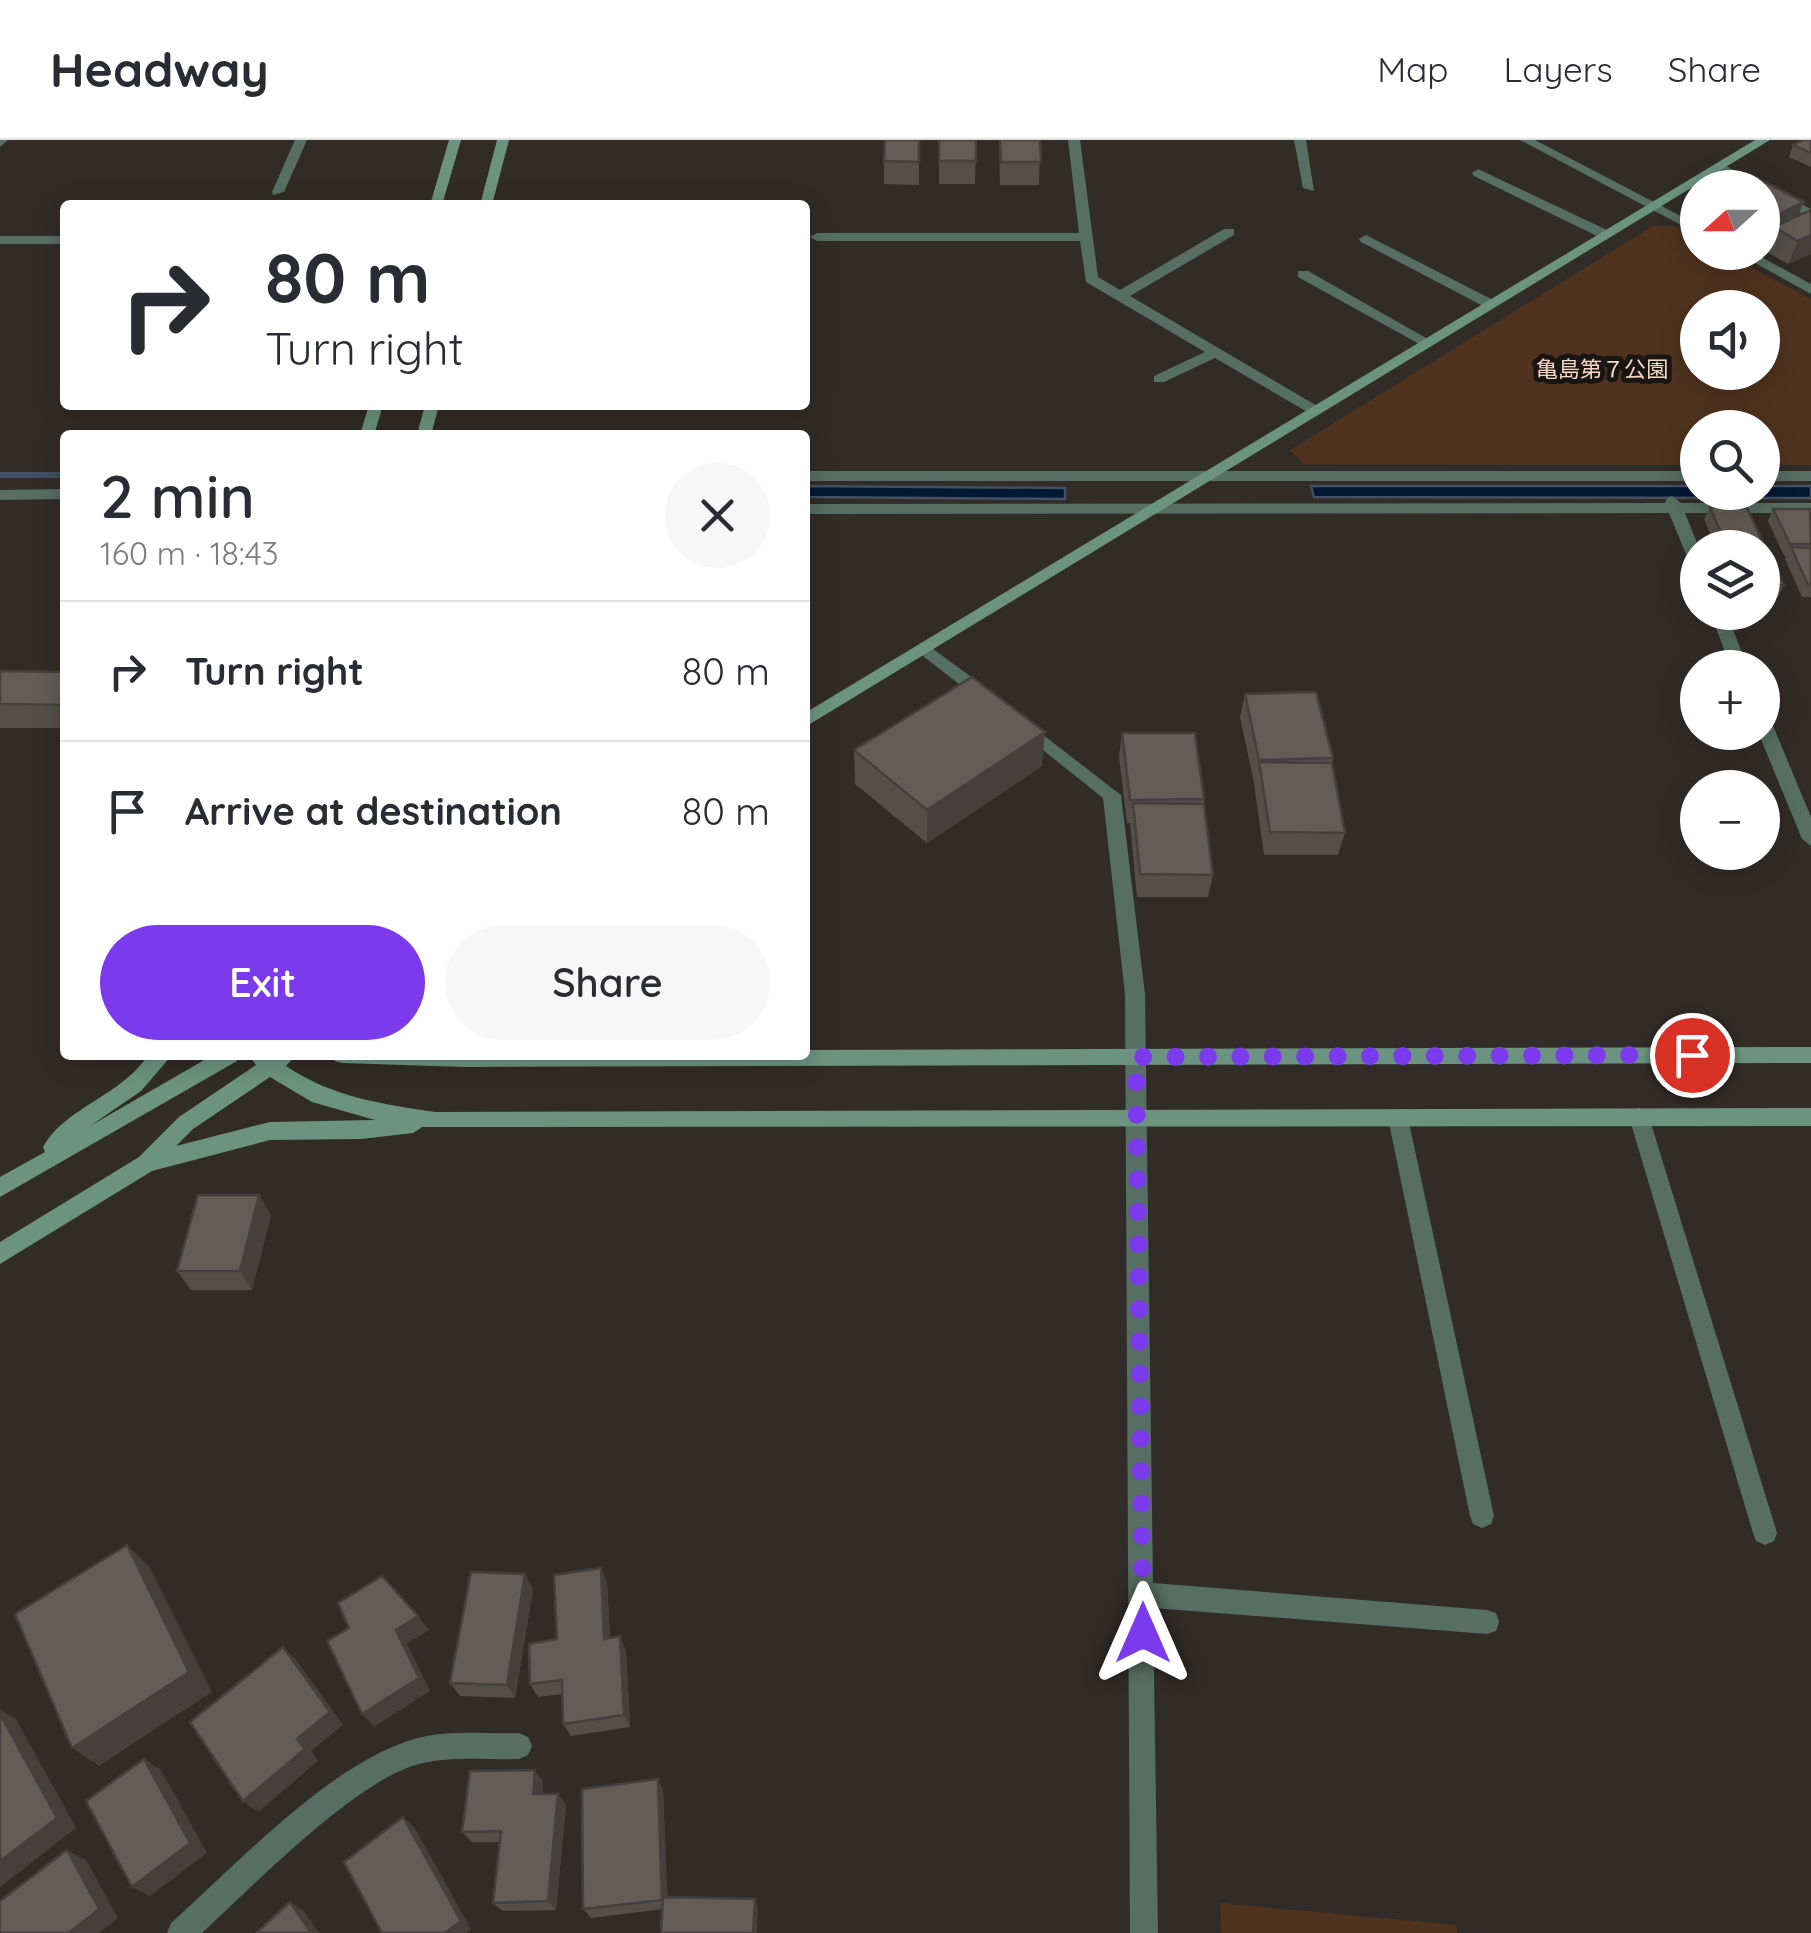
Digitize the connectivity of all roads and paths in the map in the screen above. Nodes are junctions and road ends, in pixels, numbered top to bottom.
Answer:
1 (301, 140) edge
2 (455, 140) edge
3 (503, 140) edge
4 (1074, 140) edge
5 (1300, 140) edge
6 (1526, 140) edge
7 (1764, 140) edge
8 (1718, 167) junction
9 (1724, 170) edge
10 (1478, 173) dead end
11 (1309, 188) dead end
12 (278, 192) dead end
13 (1780, 198) edge
14 (437, 200) edge
15 (487, 200) edge
16 (1653, 206) junction
17 (1811, 214) edge
18 (1680, 220) edge
19 (1229, 232) dead end
20 (1606, 234) junction
21 (817, 237) dead end
22 (1086, 237) junction
23 (1366, 239) dead end
24 (0, 240) edge
25 (60, 240) edge
26 (1774, 270) edge
27 (1303, 274) dead end
28 (1811, 290) edge
29 (1120, 296) junction
30 (1490, 304) junction
31 (1426, 342) junction
32 (1215, 352) junction
33 (1159, 379) dead end
34 (1314, 410) junction
35 (810, 476) edge
36 (1780, 476) edge
37 (1811, 476) edge
38 (1206, 477) junction
39 (1680, 478) edge
40 (1663, 480) junction
41 (60, 494) edge
42 (0, 495) edge
43 (1673, 505) junction
44 (810, 508) edge
45 (1160, 508) junction
46 (1811, 508) edge
47 (1684, 530) edge
48 (925, 648) junction
49 (810, 719) edge
50 (1774, 750) edge
51 (1811, 839) edge
52 (1811, 1055) edge
53 (810, 1057) edge
54 (1136, 1057) junction
55 (157, 1060) edge
56 (221, 1060) edge
57 (271, 1060) edge
58 (273, 1060) edge
59 (1640, 1117) junction
60 (1811, 1117) edge
61 (1138, 1118) junction
62 (1398, 1118) junction
63 (434, 1121) junction
64 (146, 1163) junction
65 (30, 1170) junction
66 (0, 1188) edge
67 (0, 1254) edge
68 (1482, 1516) dead end
69 (1766, 1534) dead end
70 (1143, 1595) junction
71 (1487, 1622) dead end
72 (519, 1746) dead end
73 (181, 1933) edge
74 (1144, 1933) edge

1 - 12 street
2 - 14 street
3 - 15 street
4 - 22 street
5 - 11 street
6 - 16 street
7 - 8 street
8 - 9 street
8 - 16 street
10 - 20 street
13 - 17 street
16 - 18 street
16 - 20 street
19 - 29 street
20 - 30 street
21 - 22 street
22 - 29 street
23 - 30 street
24 - 25 street
26 - 28 street
27 - 31 street
29 - 32 street
30 - 31 street
31 - 34 street
32 - 33 street
32 - 34 street
34 - 38 street
35 - 38 street
36 - 37 street
38 - 40 street
38 - 45 street
39 - 40 street
40 - 43 street
41 - 42 street
43 - 45 street
43 - 46 street
43 - 47 street
44 - 45 street
45 - 48 street
48 - 49 street
48 - 54 street
50 - 51 street
52 - 54 street
53 - 54 street
54 - 61 street
55 - 65 street
56 - 65 street
57 - 64 street
58 - 63 street
59 - 60 street
59 - 62 street
59 - 69 street
61 - 62 street
61 - 63 street
61 - 70 street
62 - 68 street
63 - 64 street
64 - 67 street
65 - 66 street
70 - 71 street
70 - 74 street
72 - 73 street

